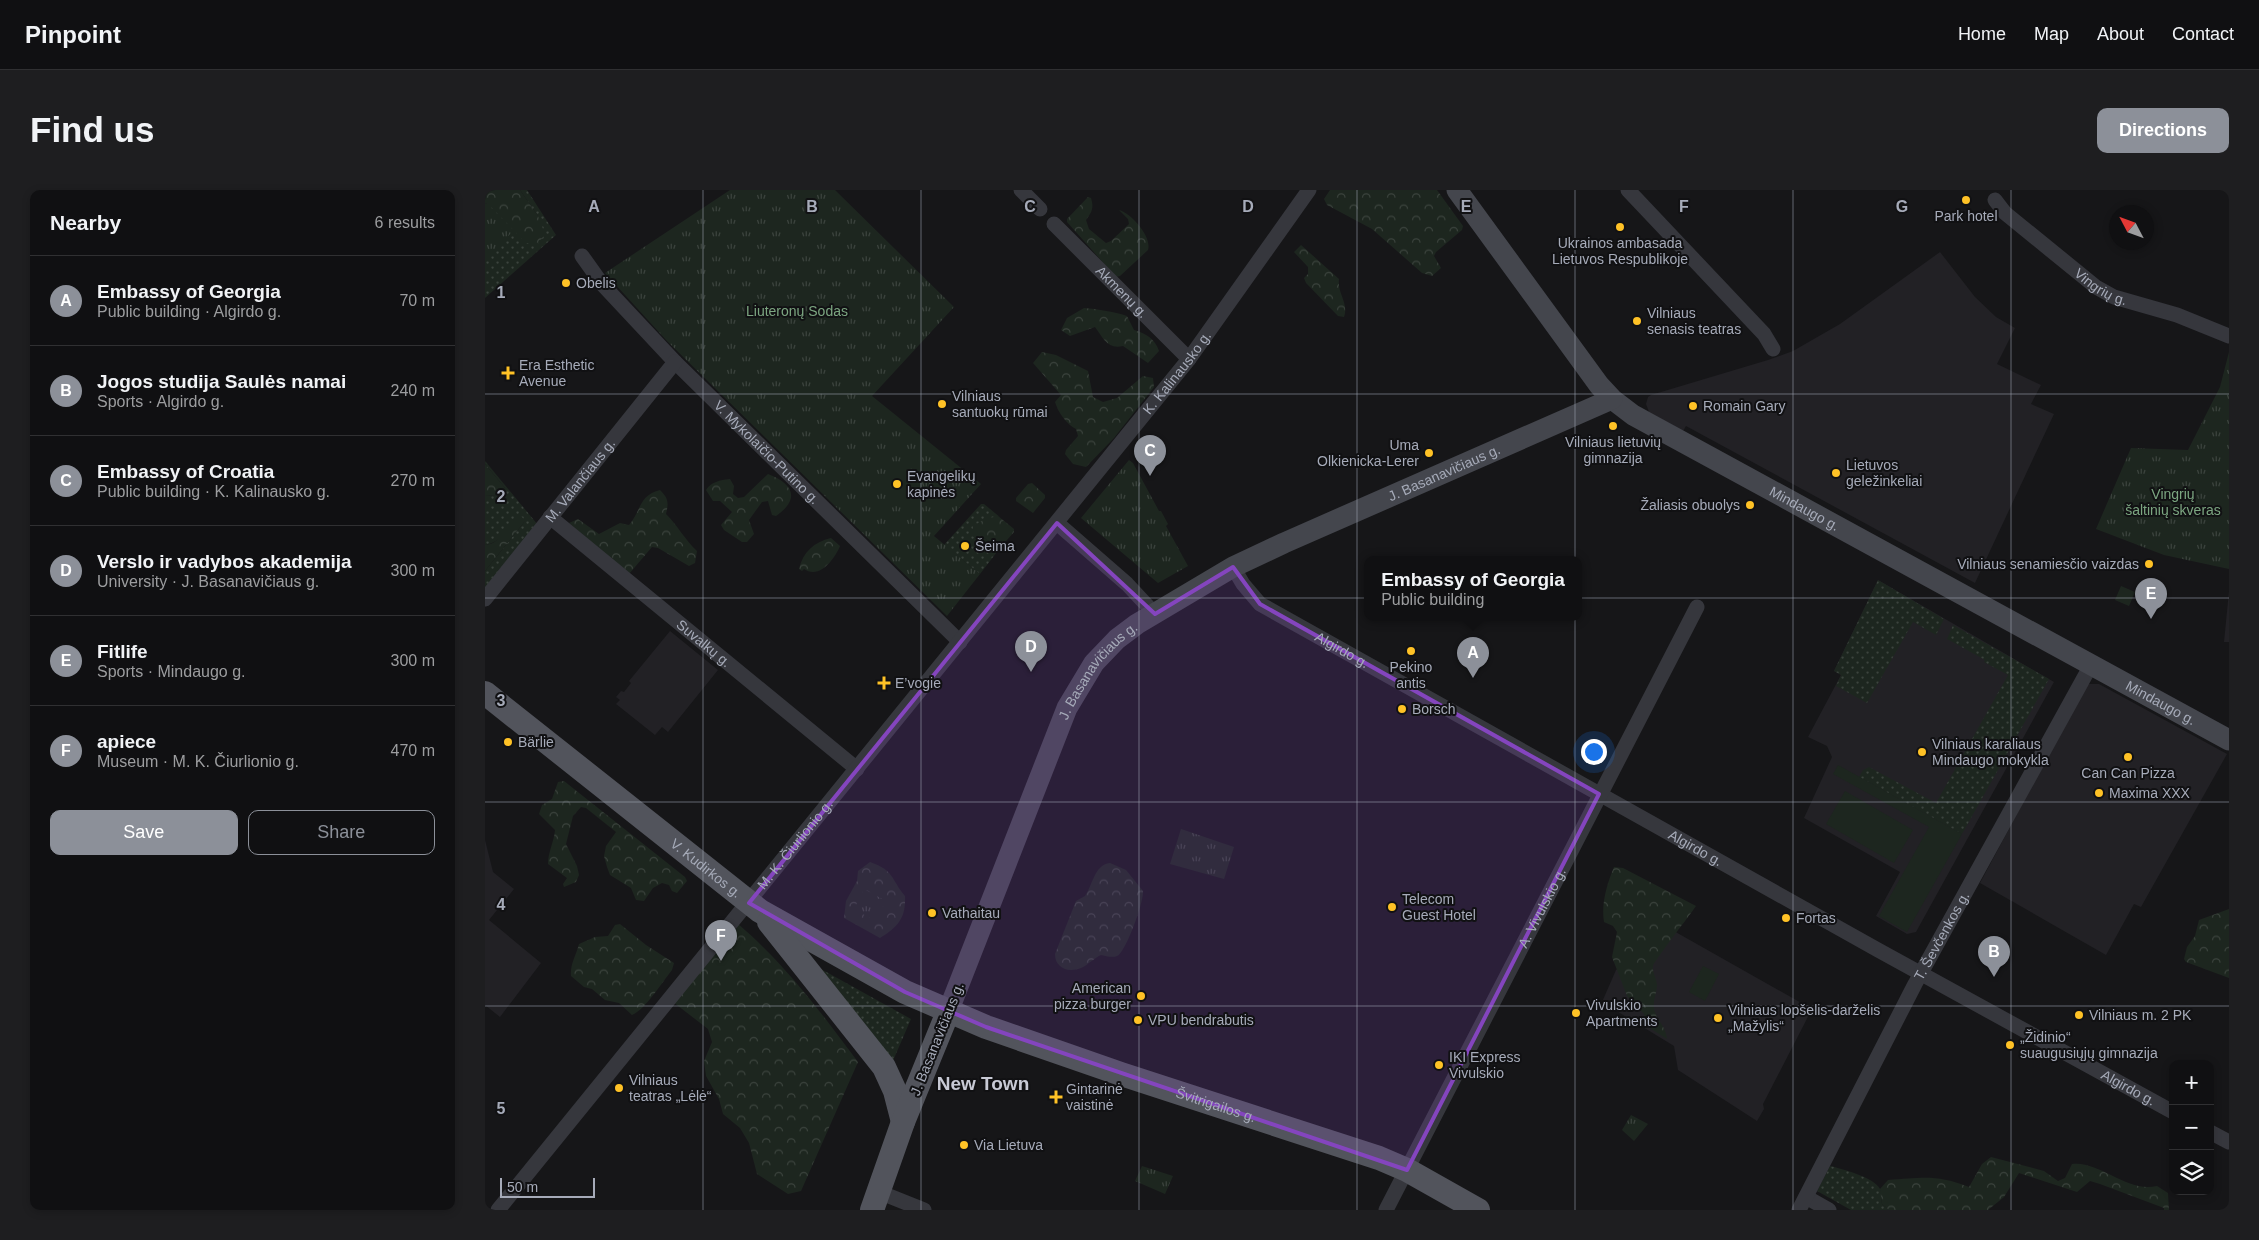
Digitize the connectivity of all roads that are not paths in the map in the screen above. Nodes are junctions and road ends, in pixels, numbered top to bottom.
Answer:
1 (1021, 190) edge
2 (1309, 190) edge
3 (1457, 190) edge
4 (1628, 190) edge
5 (1995, 200) dead end
6 (1040, 209) dead end
7 (1054, 224) dead end
8 (582, 256) dead end
9 (2229, 336) edge
10 (1773, 349) dead end
11 (1189, 360) junction
12 (675, 362) junction
13 (1612, 400) junction
14 (550, 517) junction
15 (1057, 523) junction
16 (1233, 567) junction
17 (485, 599) edge
18 (1697, 607) dead end
19 (1155, 614) junction
20 (960, 642) junction
21 (2091, 665) junction
22 (485, 693) edge
23 (2229, 740) edge
24 (857, 769) junction
25 (1599, 794) junction
26 (754, 907) junction
27 (1921, 973) junction
28 (948, 1012) junction
29 (2169, 1110) edge
30 (903, 1122) junction
31 (2214, 1134) edge
32 (2229, 1142) edge
33 (1407, 1170) junction
34 (876, 1201) edge
35 (1802, 1204) edge
36 (498, 1210) edge
37 (924, 1210) edge
38 (1386, 1210) edge
39 (1477, 1210) edge
40 (1829, 1210) edge

1 - 6 street
2 - 11 street, K. Kalinausko g.
3 - 13 main road, Mindaugo g.
4 - 10 street
5 - 9 street, Vingrių g.
7 - 11 street, Akmenų g.
8 - 12 street, V. Mykolaičio-Putino g.
11 - 15 street, K. Kalinausko g.
12 - 14 street, M. Valančiaus g.
12 - 20 street, V. Mykolaičio-Putino g.
13 - 16 main road, J. Basanavičiaus g.
13 - 21 main road, Mindaugo g.
14 - 17 street, M. Valančiaus g.
14 - 24 street, Suvalkų g.
15 - 19 street
15 - 20 street, K. Kalinausko g.
16 - 19 main road, J. Basanavičiaus g.
16 - 25 street, Algirdo g.
18 - 25 street, A. Vivulskio g.
19 - 28 main road, J. Basanavičiaus g.
20 - 24 street, M. K. Čiurlionio g.
21 - 23 main road, Mindaugo g.
21 - 27 street, T. Ševčenkos g.
22 - 26 main road, V. Kudirkos g.
24 - 26 street, M. K. Čiurlionio g.
25 - 27 street, Algirdo g.
25 - 33 street, A. Vivulskio g.
26 - 28 main road, V. Kudirkos g.
26 - 30 main road
26 - 36 street, M. K. Čiurlionio g.
27 - 29 street, Algirdo g.
27 - 35 street, T. Ševčenkos g.
28 - 30 main road, J. Basanavičiaus g.
28 - 33 main road, Švitrigailos g.
30 - 34 main road, J. Basanavičiaus g.
31 - 32 street
33 - 38 street, A. Vivulskio g.
33 - 39 main road, Švitrigailos g.
34 - 37 street
35 - 40 street

